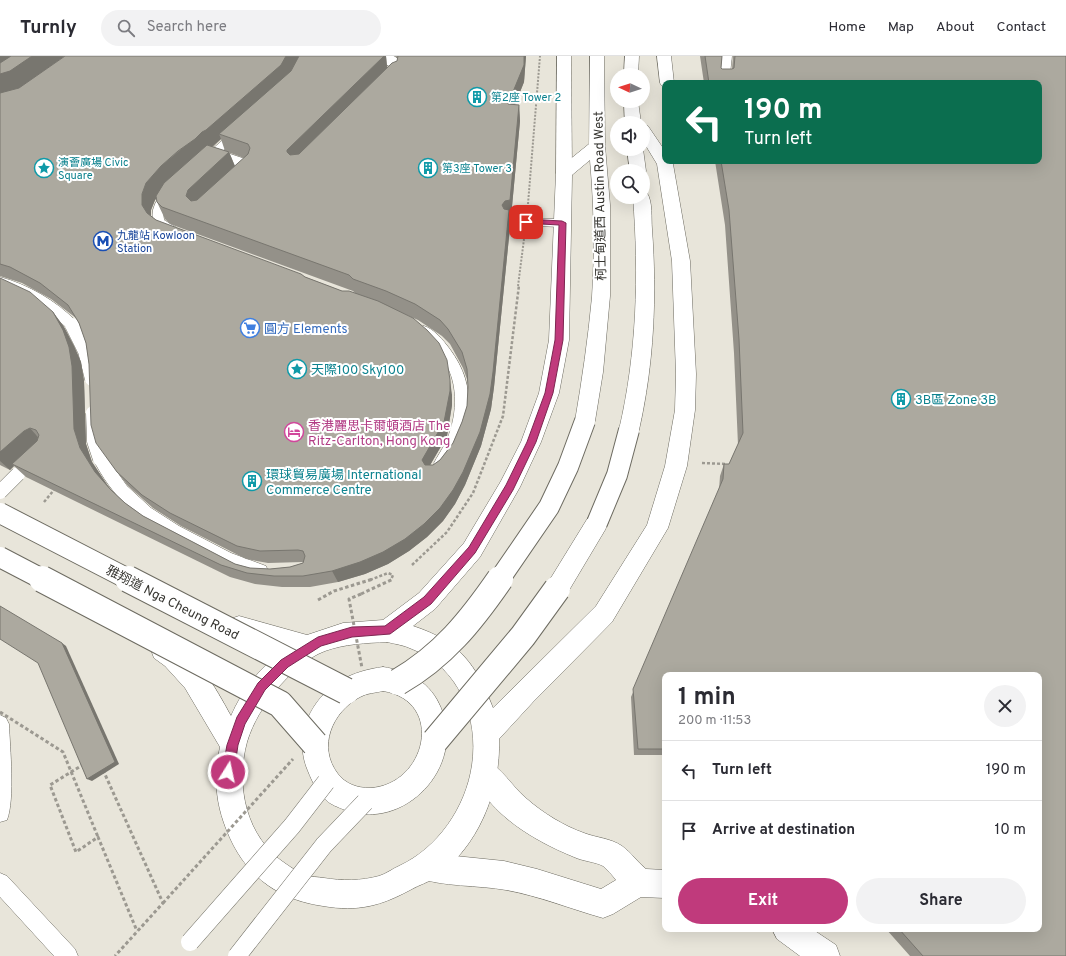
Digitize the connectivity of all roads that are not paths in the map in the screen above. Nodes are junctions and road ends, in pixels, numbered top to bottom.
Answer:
1 (383, 56) edge
2 (564, 56) edge
3 (597, 56) edge
4 (632, 56) edge
5 (664, 56) edge
6 (727, 56) edge
7 (631, 68) edge
8 (388, 79) edge
9 (667, 80) edge
10 (724, 80) edge
11 (244, 127) edge
12 (650, 139) edge
13 (597, 146) junction
14 (213, 154) junction
15 (662, 155) edge
16 (667, 164) edge
17 (198, 168) edge
18 (564, 174) junction
19 (233, 180) edge
20 (181, 183) edge
21 (641, 204) edge
22 (510, 222) edge
23 (562, 223) junction
24 (182, 236) edge
25 (0, 281) edge
26 (417, 326) edge
27 (28, 464) edge
28 (14, 472) edge
29 (432, 473) edge
30 (0, 485) edge
31 (0, 492) edge
32 (0, 508) edge
33 (0, 513) edge
34 (0, 557) edge
35 (0, 562) edge
36 (273, 572) edge
37 (387, 631) junction
38 (309, 647) junction
39 (398, 682) junction
40 (346, 691) junction
41 (0, 724) edge
42 (486, 733) junction
43 (435, 741) junction
44 (315, 744) junction
45 (233, 745) junction
46 (1, 773) edge
47 (485, 773) junction
48 (326, 782) junction
49 (365, 802) junction
50 (0, 813) edge
51 (426, 867) junction
52 (0, 883) edge
53 (652, 883) edge
54 (791, 932) edge
55 (190, 942) dead end
56 (68, 956) edge
57 (236, 956) edge
58 (825, 956) edge

1 - 8 lane, bridge
2 - 18 street
3 - 13 street, 柯士甸道西 Austin Road West
4 - 7 street
5 - 9 street
6 - 10 lane
11 - 14 lane
12 - 15 street
13 - 18 street
13 - 39 street, 柯士甸道西 Austin Road West, bridge
14 - 17 lane
14 - 19 lane, bridge
16 - 42 street
18 - 23 street
20 - 24 lane, bridge
21 - 43 street, bridge
22 - 23 lane
23 - 37 street
25 - 36 lane, bridge
26 - 29 lane
27 - 31 lane, bridge
28 - 30 lane
32 - 38 street, 雅翔道 Nga Cheung Road
33 - 40 street, 雅翔道 Nga Cheung Road, bridge
34 - 44 street, bridge
35 - 45 street
37 - 38 street
37 - 42 street
38 - 45 street
39 - 40 street
39 - 43 street
40 - 44 street
41 - 46 lane
42 - 47 street
43 - 49 street
44 - 48 street
45 - 51 street
46 - 50 lane
47 - 51 street
47 - 53 street
48 - 49 street
48 - 55 lane, bridge
49 - 57 lane, bridge
51 - 53 street
52 - 56 lane
54 - 58 street

